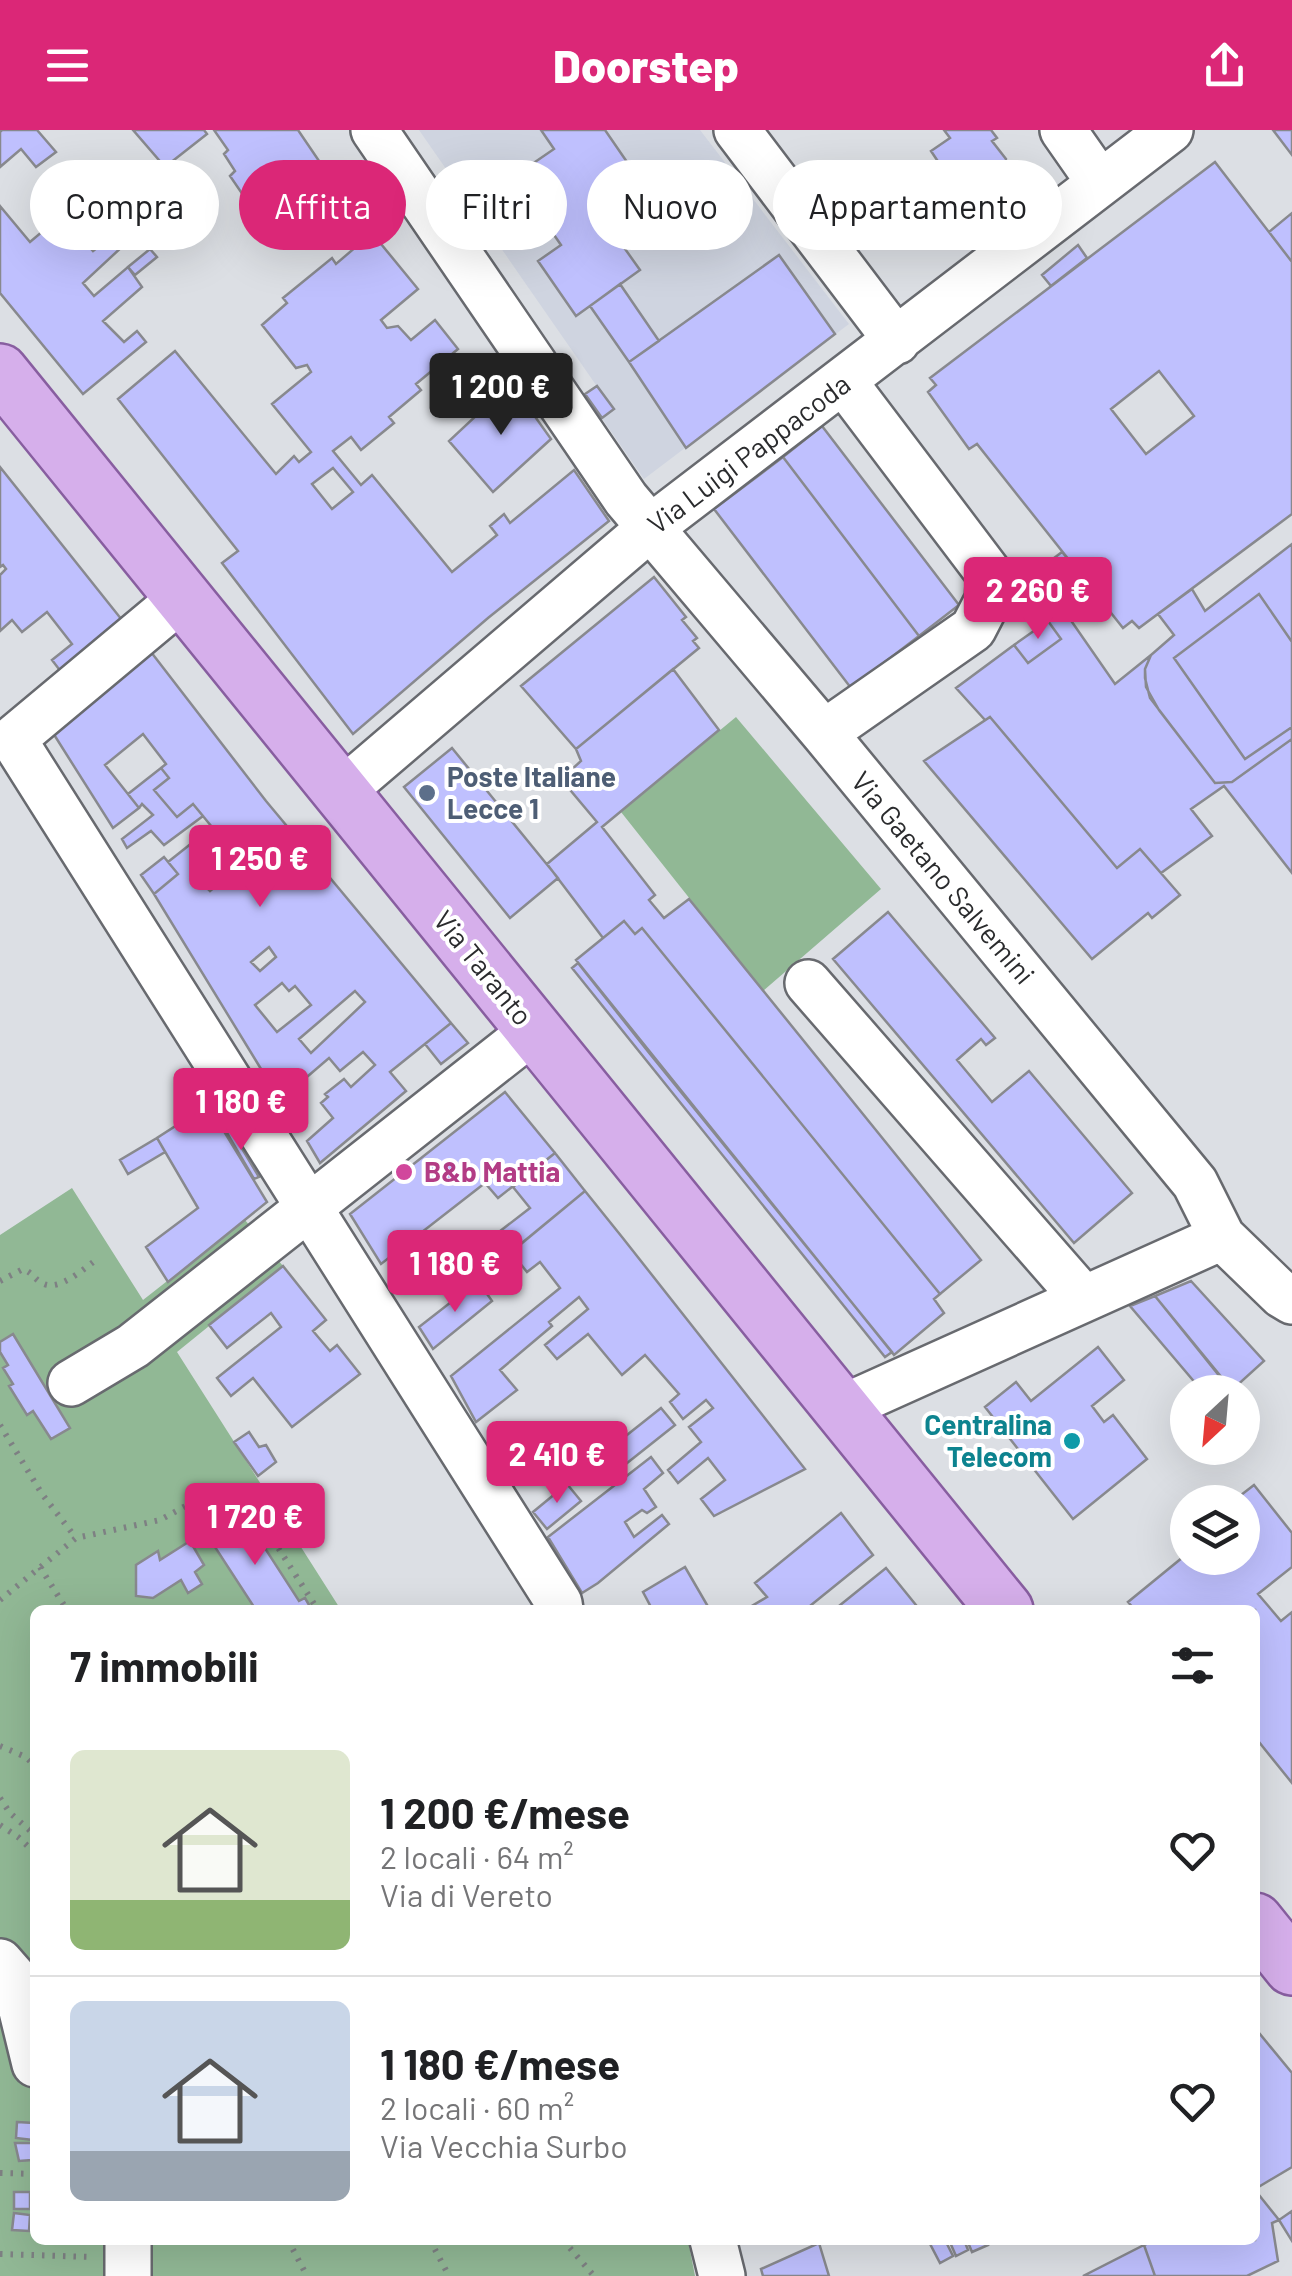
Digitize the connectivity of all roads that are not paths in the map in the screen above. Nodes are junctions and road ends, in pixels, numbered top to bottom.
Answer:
1 (374, 130) edge
2 (737, 130) edge
3 (1064, 130) edge
4 (1170, 130) edge
5 (1100, 182) junction
6 (897, 341) junction
7 (0, 372) edge
8 (844, 382) junction
9 (650, 528) junction
10 (183, 597) junction
11 (824, 733) junction
12 (340, 793) junction
13 (808, 983) dead end
14 (534, 1030) junction
15 (309, 1209) junction
16 (1222, 1237) junction
17 (1084, 1299) junction
18 (1292, 1301) edge
19 (71, 1383) dead end
20 (842, 1408) junction
21 (557, 1605) edge
22 (1000, 1605) edge
23 (1260, 1927) edge
24 (0, 1962) edge
25 (1292, 1966) edge
26 (30, 2044) edge
27 (714, 2245) edge
28 (722, 2276) edge

1 - 9 street, Via Gaetano Salvemini
2 - 6 street
3 - 5 street
4 - 5 street, Via Luigi Pappacoda
5 - 6 street, Via Luigi Pappacoda
6 - 8 street, Via Luigi Pappacoda
7 - 10 main road, Via Taranto
8 - 9 street, Via Luigi Pappacoda
8 - 11 street
9 - 11 street, Via Gaetano Salvemini
9 - 12 street, Via Luigi Pappacoda
10 - 12 main road, Via Taranto
10 - 15 street
11 - 16 street, Via Gaetano Salvemini
12 - 14 main road, Via Taranto
13 - 17 street
14 - 15 street
14 - 20 main road, Via Taranto
15 - 19 street
15 - 21 street
16 - 17 street
16 - 18 street, Via Gaetano Salvemini
17 - 20 street
20 - 22 main road, Via Taranto
23 - 25 main road
24 - 26 street
27 - 28 street

